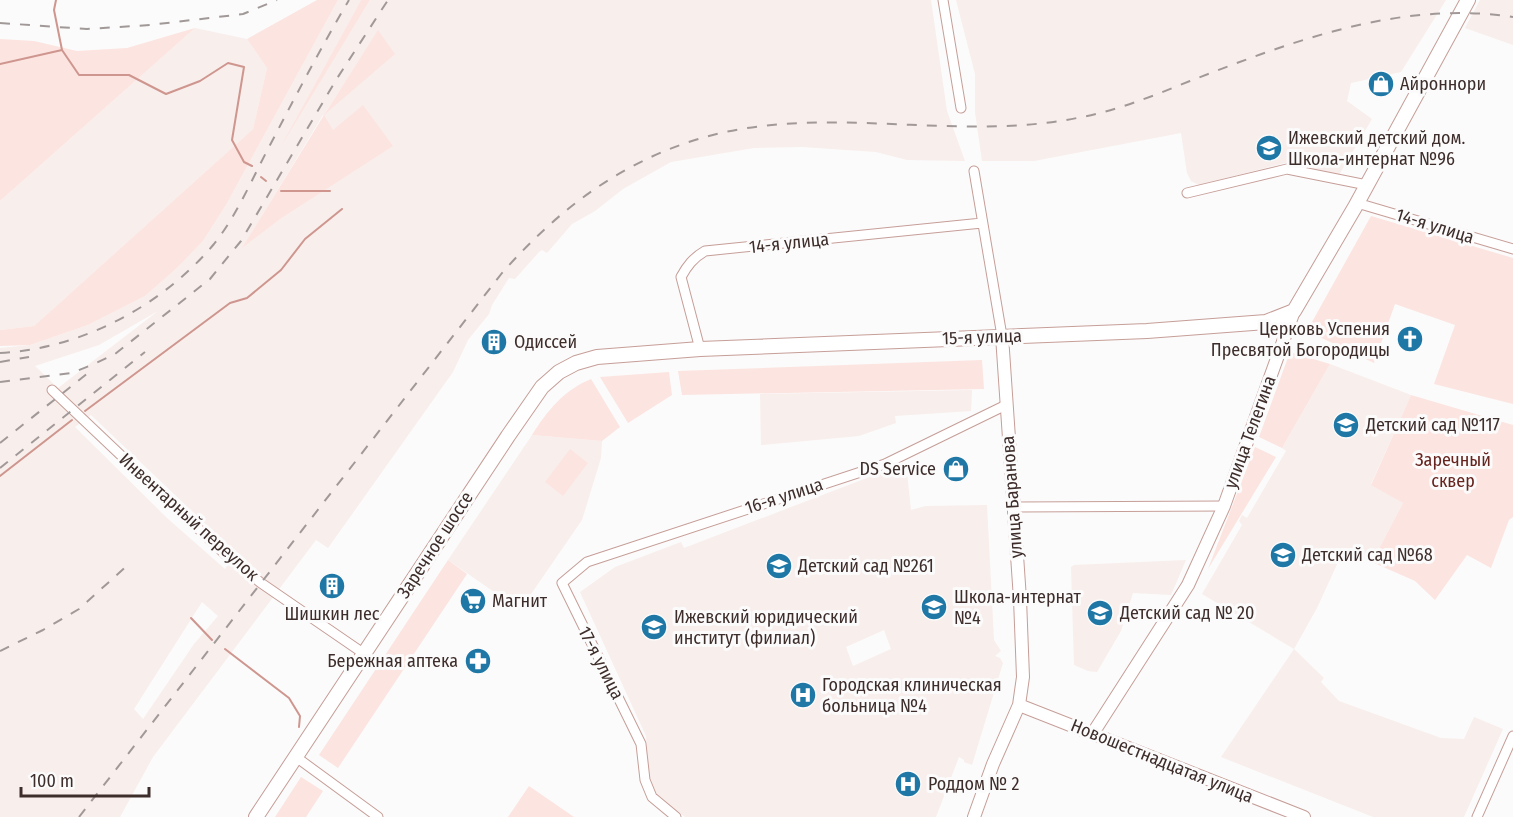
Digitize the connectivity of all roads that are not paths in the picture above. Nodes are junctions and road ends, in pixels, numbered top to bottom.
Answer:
1 (944, 0) edge
2 (1468, 0) edge
3 (961, 108) dead end
4 (974, 171) dead end
5 (1367, 185) junction
6 (1187, 193) dead end
7 (1357, 203) junction
8 (982, 223) junction
9 (1513, 249) edge
10 (1294, 311) junction
11 (1002, 336) junction
12 (700, 349) junction
13 (668, 351) joint
14 (52, 390) dead end
15 (1006, 405) junction
16 (1224, 506) junction
17 (1012, 507) junction
18 (562, 583) joint
19 (363, 653) junction
20 (1019, 705) junction
21 (1093, 733) junction
22 (1513, 736) edge
23 (296, 757) junction
24 (256, 817) edge
25 (378, 817) edge
26 (676, 817) edge
27 (974, 817) edge
28 (1304, 817) edge
29 (1477, 817) edge

1 - 3 street
2 - 5 main road, улица Телегина
4 - 8 street, улица Баранова
5 - 6 street
5 - 7 main road, улица Телегина
7 - 9 street, 14-я улица
7 - 10 main road, улица Телегина
8 - 11 street, улица Баранова
8 - 12 street, 14-я улица
10 - 11 main road, 15-я улица
10 - 16 street, улица Телегина
11 - 12 main road, 15-я улица
11 - 15 street, улица Баранова
12 - 13 main road, 15-я улица
13 - 19 main road, Заречное шоссе
14 - 19 street, Инвентарный переулок
15 - 17 street, улица Баранова
15 - 18 street, 16-я улица
16 - 17 street
16 - 21 street, улица Телегина
17 - 20 street, улица Баранова
18 - 26 street, 17-я улица
19 - 23 main road, Заречное шоссе
20 - 21 street, Новошестнадцатая улица
20 - 27 street, улица Баранова
21 - 28 street, Новошестнадцатая улица
22 - 29 street
23 - 24 main road, Заречное шоссе
23 - 25 street

